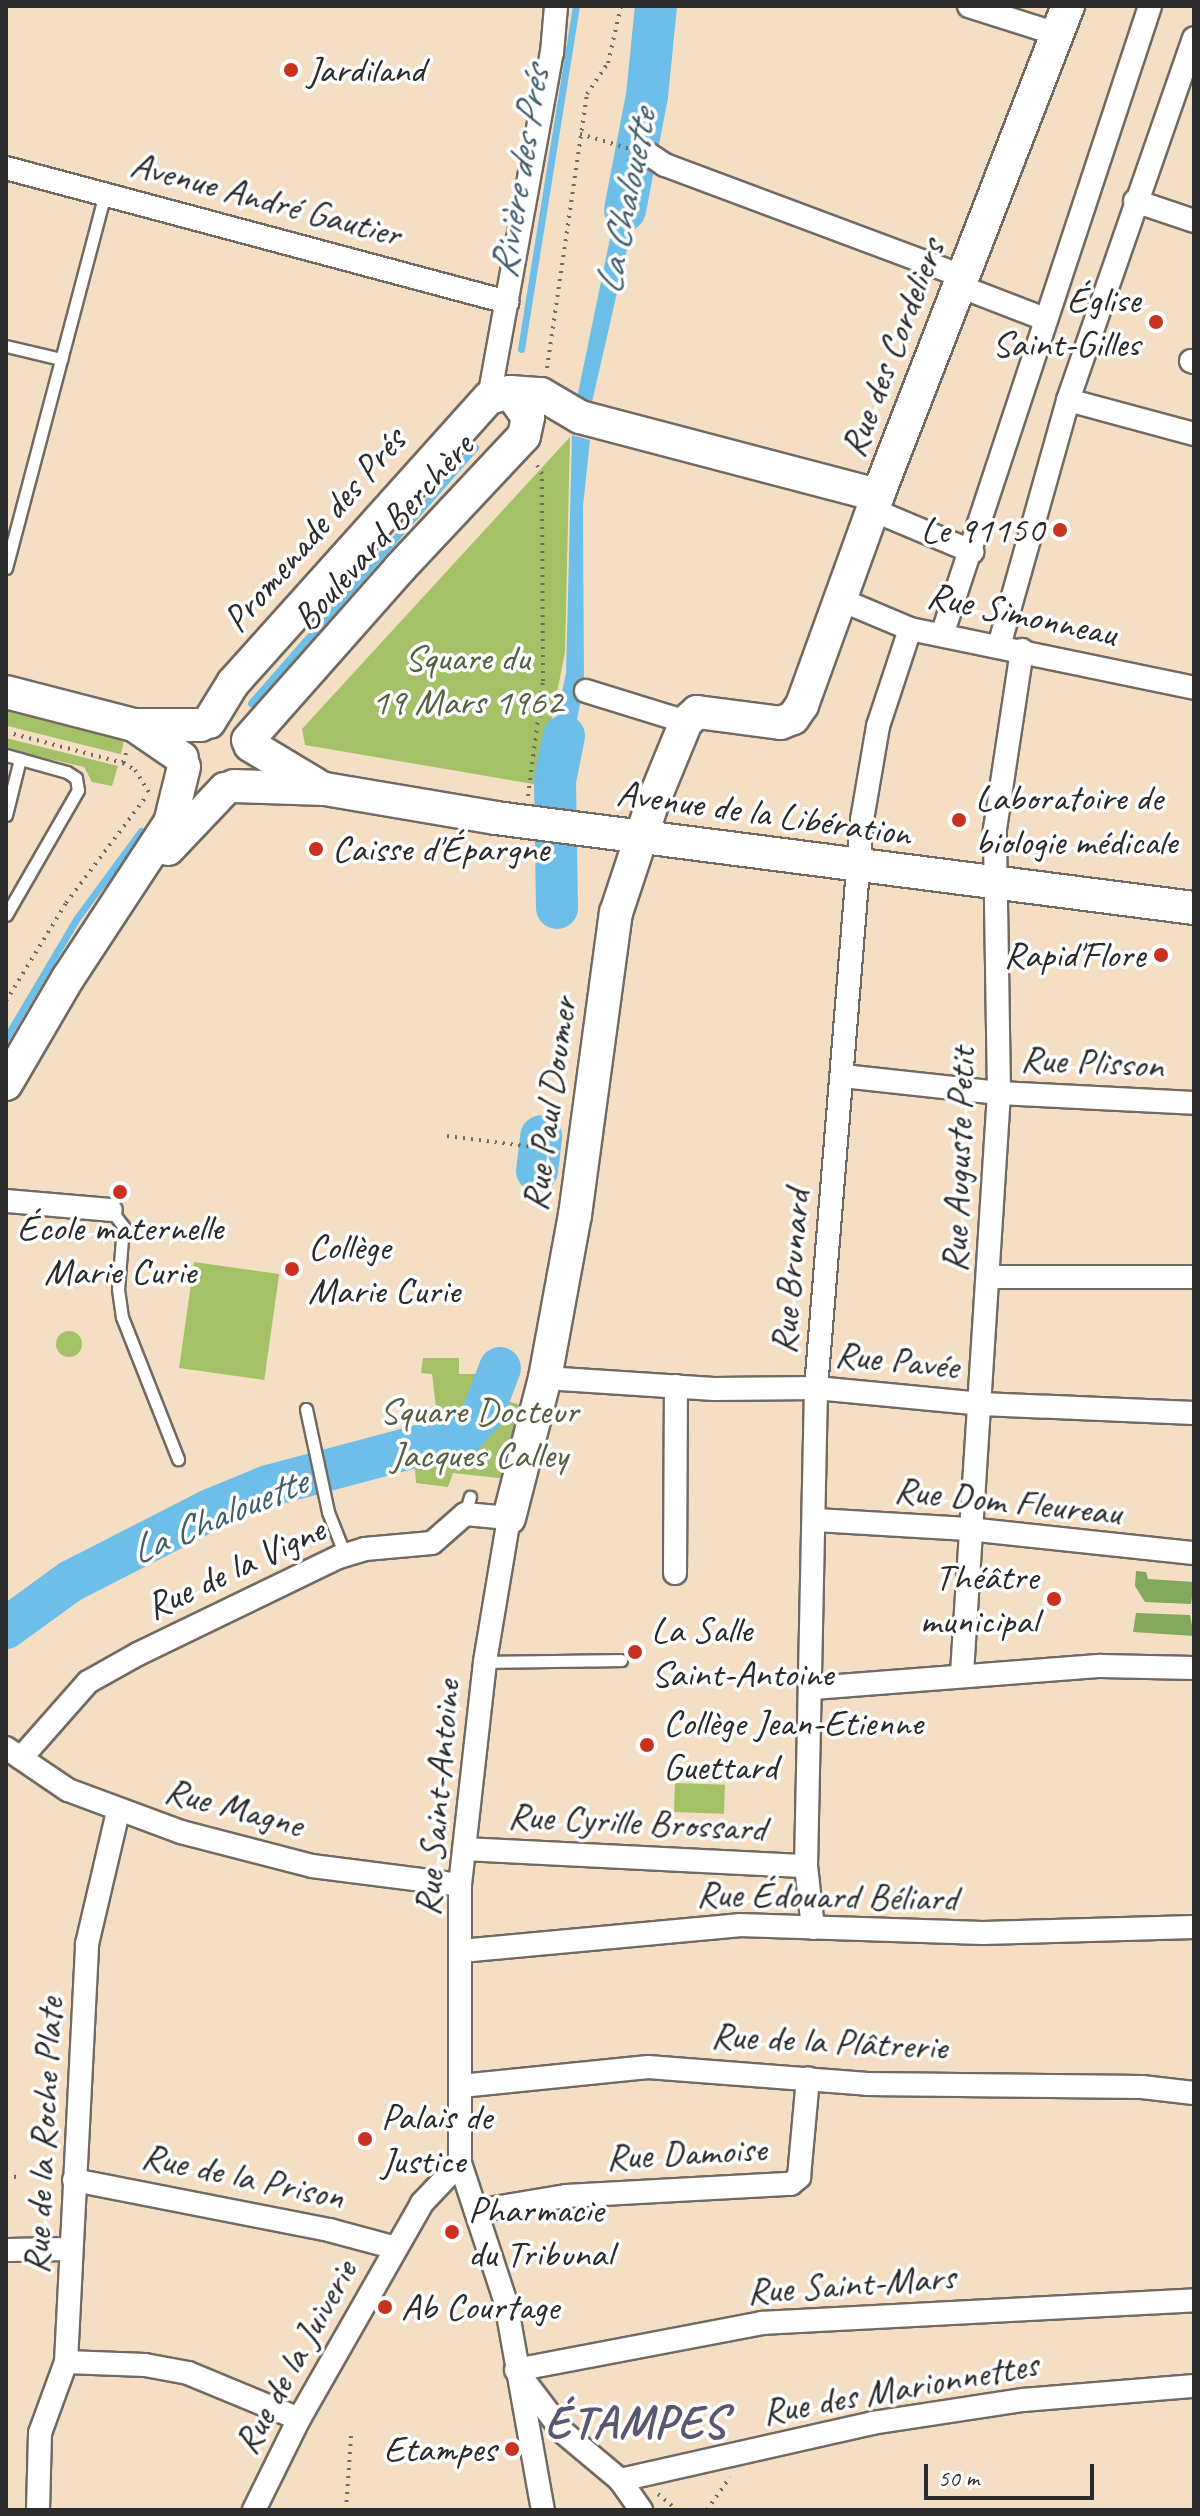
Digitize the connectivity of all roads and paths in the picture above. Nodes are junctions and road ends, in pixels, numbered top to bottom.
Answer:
1 (556, 6) edge
2 (621, 6) edge
3 (969, 6) edge
4 (1150, 6) edge
5 (1062, 20) edge
6 (1194, 38) edge
7 (580, 134) junction
8 (625, 147) dead end
9 (650, 155) dead end
10 (6, 168) edge
11 (105, 193) junction
12 (1135, 201) junction
13 (1194, 221) edge
14 (960, 281) junction
15 (507, 302) junction
16 (1045, 319) junction
17 (6, 346) edge
18 (61, 359) junction
19 (499, 395) junction
20 (543, 395) junction
21 (1068, 400) junction
22 (580, 417) junction
23 (1194, 434) edge
24 (524, 436) junction
25 (875, 502) junction
26 (973, 552) junction
27 (6, 568) edge
28 (839, 599) junction
29 (910, 629) junction
30 (942, 635) junction
31 (999, 646) junction
32 (1022, 650) junction
33 (1194, 688) edge
34 (586, 691) dead end
35 (6, 692) edge
36 (692, 717) junction
37 (205, 723) junction
38 (134, 725) junction
39 (6, 732) edge
40 (256, 736) junction
41 (6, 755) edge
42 (20, 759) junction
43 (183, 762) junction
44 (123, 763) dead end
45 (229, 788) junction
46 (325, 789) junction
47 (149, 793) dead end
48 (6, 815) edge
49 (528, 822) junction
50 (641, 837) junction
51 (857, 866) junction
52 (996, 884) junction
53 (1194, 908) edge
54 (111, 914) junction
55 (6, 915) edge
56 (6, 1001) edge
57 (843, 1076) junction
58 (6, 1084) edge
59 (999, 1093) junction
60 (1194, 1103) edge
61 (447, 1136) dead end
62 (549, 1149) dead end
63 (6, 1201) edge
64 (111, 1210) joint
65 (991, 1277) junction
66 (1194, 1277) edge
67 (545, 1378) junction
68 (676, 1386) junction
69 (816, 1388) junction
70 (981, 1404) junction
71 (306, 1409) dead end
72 (1194, 1413) edge
73 (178, 1459) dead end
74 (509, 1518) junction
75 (816, 1520) junction
76 (968, 1529) junction
77 (1194, 1553) edge
78 (345, 1555) junction
79 (675, 1573) dead end
80 (621, 1660) dead end
81 (485, 1662) junction
82 (1194, 1668) edge
83 (962, 1673) junction
84 (813, 1688) junction
85 (13, 1753) edge
86 (118, 1812) junction
87 (465, 1849) junction
88 (806, 1866) junction
89 (460, 1885) junction
90 (1194, 1927) edge
91 (813, 1928) junction
92 (461, 1951) junction
93 (808, 2078) junction
94 (461, 2086) junction
95 (1194, 2093) edge
96 (460, 2163) junction
97 (6, 2176) edge
98 (17, 2177) dead end
99 (74, 2180) junction
100 (476, 2211) junction
101 (396, 2248) junction
102 (69, 2249) junction
103 (6, 2250) edge
104 (1194, 2300) edge
105 (66, 2362) junction
106 (516, 2370) junction
107 (1194, 2386) edge
108 (299, 2419) junction
109 (351, 2436) dead end
110 (731, 2455) junction
111 (620, 2480) junction
112 (38, 2510) edge
113 (254, 2510) edge
114 (346, 2510) edge
115 (543, 2510) edge
116 (641, 2510) edge
117 (707, 2510) edge

1 - 15 street
2 - 7 path
3 - 5 street
4 - 16 street
5 - 14 street, Rue des Cordeliers
6 - 12 street
7 - 8 path
7 - 20 path
9 - 14 street
10 - 11 street, Avenue André Gautier
11 - 15 street, Avenue André Gautier
11 - 18 lane
12 - 13 street
12 - 21 street
14 - 16 street
14 - 25 street, Rue des Cordeliers
15 - 19 street
16 - 26 street
17 - 18 lane
18 - 27 lane
19 - 20 street
19 - 24 street, Boulevard Berchère
19 - 37 street, Promenade des Prés
20 - 22 street
21 - 23 street
21 - 31 street
22 - 24 street
22 - 25 street
24 - 40 street, Boulevard Berchère
24 - 49 path
25 - 26 street
25 - 28 street, Rue des Cordeliers
26 - 30 street
28 - 29 street, Rue Simonneau
28 - 36 street, Rue des Cordeliers
29 - 30 street, Rue Simonneau
29 - 51 street, Rue Brunard
30 - 31 street, Rue Simonneau
31 - 32 street, Rue Simonneau
32 - 33 street, Rue Simonneau
32 - 52 street, Rue Auguste Petit
34 - 36 street
35 - 38 street
36 - 50 street, Rue Paul Doumer
37 - 38 street
37 - 40 street
37 - 43 street
38 - 43 street
39 - 44 path
40 - 45 street
40 - 46 street, Avenue de la Libération
41 - 42 lane
42 - 48 lane
42 - 55 lane
43 - 45 street
43 - 54 street
45 - 46 street, Avenue de la Libération
45 - 54 street
46 - 49 street, Avenue de la Libération
47 - 56 path
49 - 50 street, Avenue de la Libération
50 - 51 street, Avenue de la Libération
50 - 67 street, Rue Paul Doumer
51 - 52 street, Avenue de la Libération
51 - 57 street, Rue Brunard
52 - 53 street, Avenue de la Libération
52 - 59 street, Rue Auguste Petit
54 - 58 street
57 - 59 street, Rue Plisson
57 - 69 street, Rue Brunard
59 - 60 street, Rue Plisson
59 - 65 street, Rue Auguste Petit
61 - 62 path
63 - 64 street
64 - 73 lane
65 - 66 street
65 - 70 street, Rue Auguste Petit
67 - 68 street, Rue Pavée
67 - 74 street, Rue Paul Doumer
68 - 69 street, Rue Pavée
68 - 79 street
69 - 70 street, Rue Pavée
69 - 75 street, Rue Brunard
70 - 72 street, Rue Pavée
70 - 76 street, Rue Auguste Petit
71 - 78 lane
74 - 78 street, Rue de la Vigne
74 - 81 street, Rue Saint-Antoine
75 - 76 street, Rue Dom Fleureau
75 - 84 street, Rue Brunard
76 - 77 street, Rue Dom Fleureau
76 - 83 street, Rue Auguste Petit
78 - 85 street, Rue de la Vigne
80 - 81 lane
81 - 87 street, Rue Saint-Antoine
82 - 83 street
83 - 84 street
84 - 88 street, Rue Brunard
85 - 86 street, Rue Magne
86 - 89 street, Rue Magne
86 - 99 street, Rue de la Roche Plate
87 - 88 street, Rue Cyrille Brossard
87 - 89 street, Rue Saint-Antoine
88 - 91 street, Rue Brunard
89 - 92 street, Rue Saint-Antoine
90 - 91 street, Rue Édouard Béliard
91 - 92 street, Rue Édouard Béliard
92 - 94 street, Rue Saint-Antoine
93 - 94 street, Rue de la Plâtrerie
93 - 95 street, Rue de la Plâtrerie
93 - 100 street, Rue Damoise
94 - 96 street, Rue Saint-Antoine
96 - 100 street, Rue Saint-Antoine
96 - 101 street, Rue de la Juiverie
97 - 98 path
99 - 101 street, Rue de la Prison
99 - 102 street, Rue de la Roche Plate
100 - 106 street, Rue Saint-Antoine
101 - 108 street, Rue de la Juiverie
102 - 103 street
102 - 105 street, Rue de la Roche Plate
104 - 106 street, Rue Saint-Mars
105 - 108 street
105 - 112 street, Rue de la Roche Plate
106 - 111 street
106 - 115 street, Rue Saint-Antoine
107 - 110 street, Rue des Marionnettes
108 - 113 street, Rue de la Juiverie
109 - 114 path
110 - 111 street, Rue des Marionnettes
110 - 117 path
111 - 116 street

